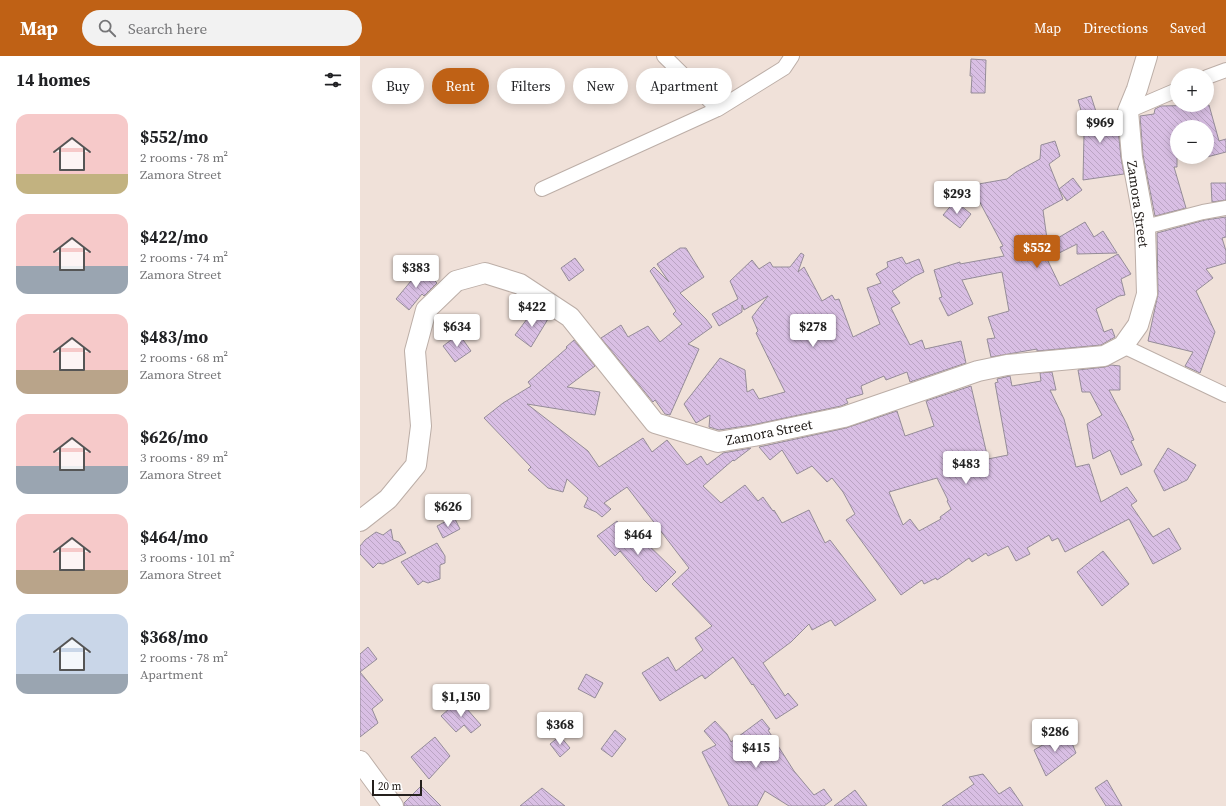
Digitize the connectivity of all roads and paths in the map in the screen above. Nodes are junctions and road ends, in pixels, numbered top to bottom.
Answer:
1 (664, 56) edge
2 (792, 56) edge
3 (1147, 56) edge
4 (1226, 70) edge
5 (1214, 74) edge
6 (1170, 93) edge
7 (718, 109) junction
8 (1128, 111) junction
9 (542, 189) dead end
10 (1226, 208) edge
11 (1145, 227) junction
12 (1123, 346) junction
13 (1226, 395) edge
14 (360, 521) edge
15 (360, 762) edge
16 (393, 806) edge

1 - 7 street
2 - 7 street
3 - 8 street
4 - 5 street
6 - 8 street
7 - 9 street
8 - 11 street, Zamora Street
10 - 11 street
11 - 12 street, Zamora Street
12 - 13 street
12 - 14 street, Zamora Street
15 - 16 street

